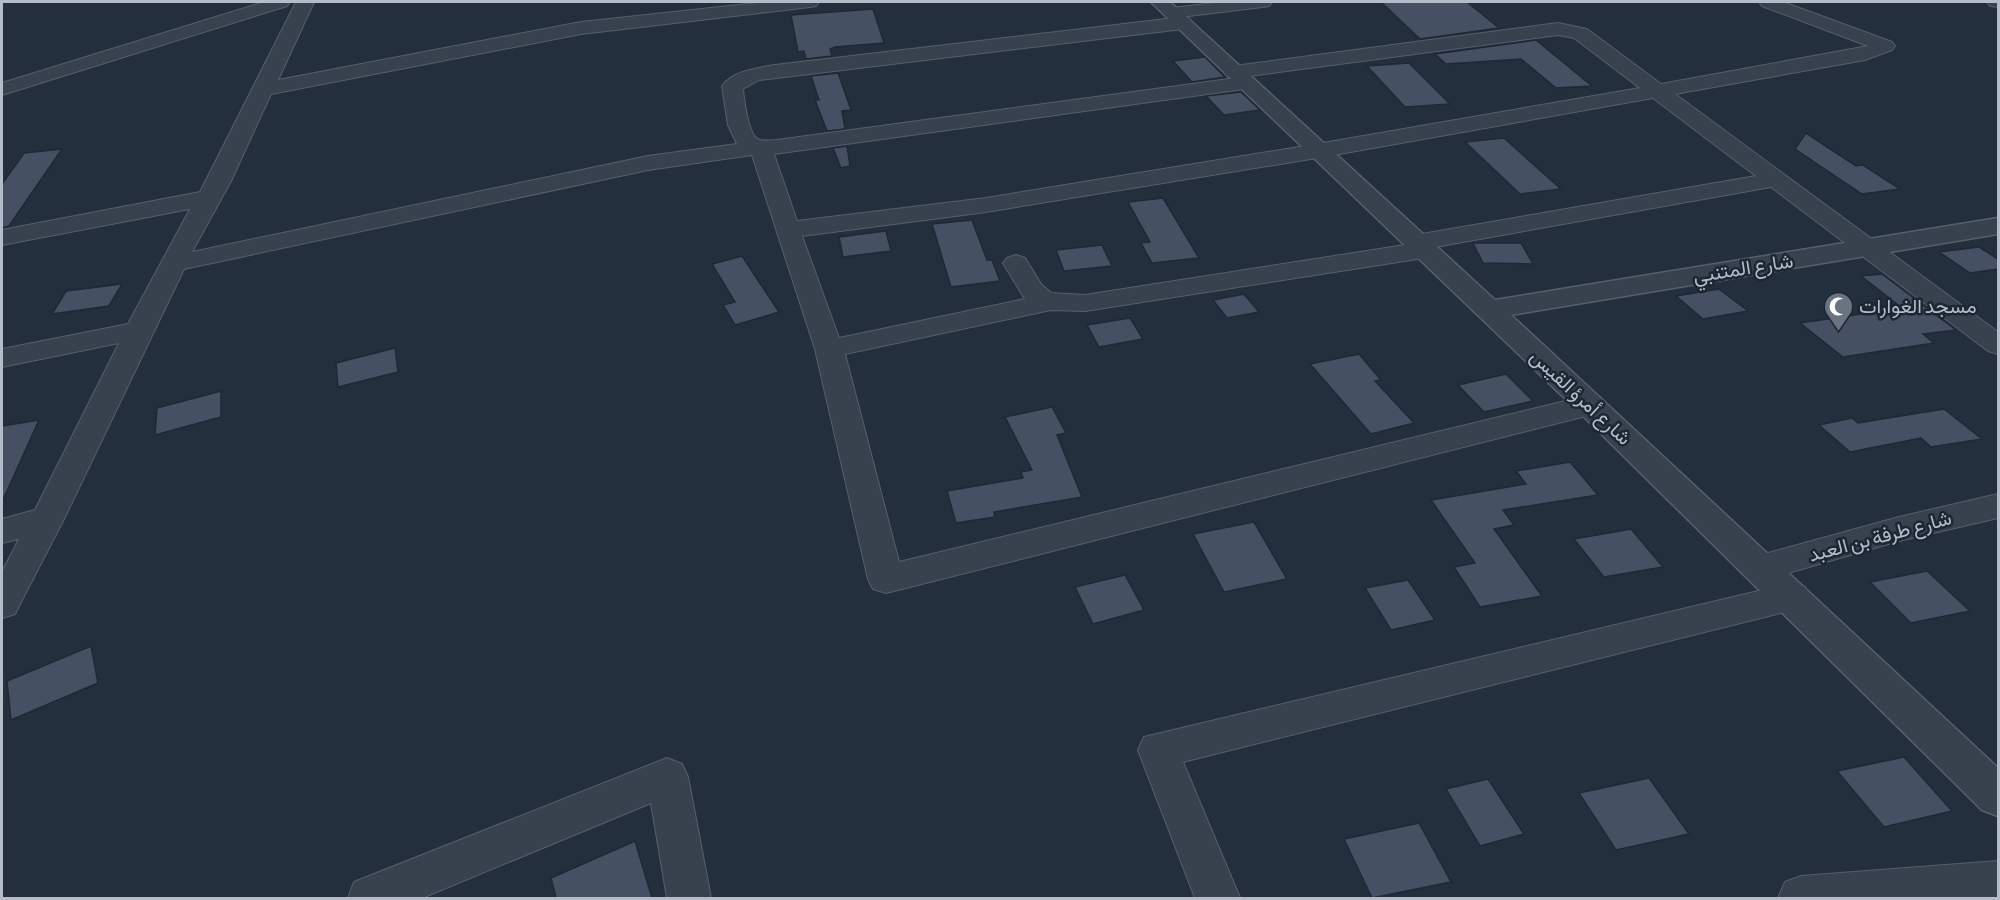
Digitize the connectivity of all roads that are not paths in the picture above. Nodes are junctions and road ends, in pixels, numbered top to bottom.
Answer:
1 (281, 2) edge
2 (305, 2) edge
3 (810, 2) edge
4 (1263, 2) edge
5 (1768, 2) edge
6 (1172, 13) edge
7 (1239, 77) junction
8 (2, 88) edge
9 (263, 89) junction
10 (1657, 89) junction
11 (761, 147) junction
12 (1317, 151) junction
13 (1777, 179) junction
14 (208, 198) junction
15 (1998, 226) edge
16 (788, 230) junction
17 (2, 237) edge
18 (1420, 246) junction
19 (1871, 248) junction
20 (1016, 263) dead end
21 (174, 264) junction
22 (1047, 303) junction
23 (1488, 310) junction
24 (139, 330) junction
25 (1998, 345) edge
26 (829, 349) junction
27 (2, 358) edge
28 (1590, 405) junction
29 (1998, 506) edge
30 (46, 519) junction
31 (2, 531) edge
32 (1761, 568) junction
33 (1792, 597) junction
34 (2, 604) edge
35 (1998, 796) edge
36 (1998, 883) edge
37 (370, 898) edge
38 (689, 898) edge
39 (1217, 898) edge
40 (1801, 898) edge

1 - 8 street
2 - 9 street
3 - 9 street
4 - 6 street
5 - 10 street
6 - 7 street, شارع أمرؤ القيس
6 - 11 street
7 - 10 street
7 - 11 street
7 - 12 street, شارع أمرؤ القيس
9 - 14 street
10 - 12 street
10 - 13 street
11 - 16 street
11 - 21 street
12 - 16 street
12 - 18 street, شارع أمرؤ القيس
13 - 18 street
13 - 19 street
14 - 17 street
14 - 21 street
15 - 19 street, شارع المتنبي
16 - 26 street
18 - 22 street
18 - 23 street, شارع أمرؤ القيس
19 - 23 street, شارع المتنبي
19 - 25 street
20 - 22 street
21 - 24 street
22 - 26 street
23 - 28 street, شارع أمرؤ القيس
24 - 27 street
24 - 30 street
26 - 28 street
28 - 32 street, شارع أمرؤ القيس
29 - 32 street, شارع طرفة بن العبد
30 - 31 street
30 - 34 street
32 - 33 street, شارع أمرؤ القيس
33 - 35 street, شارع أمرؤ القيس
33 - 39 street
36 - 40 street
37 - 38 street

